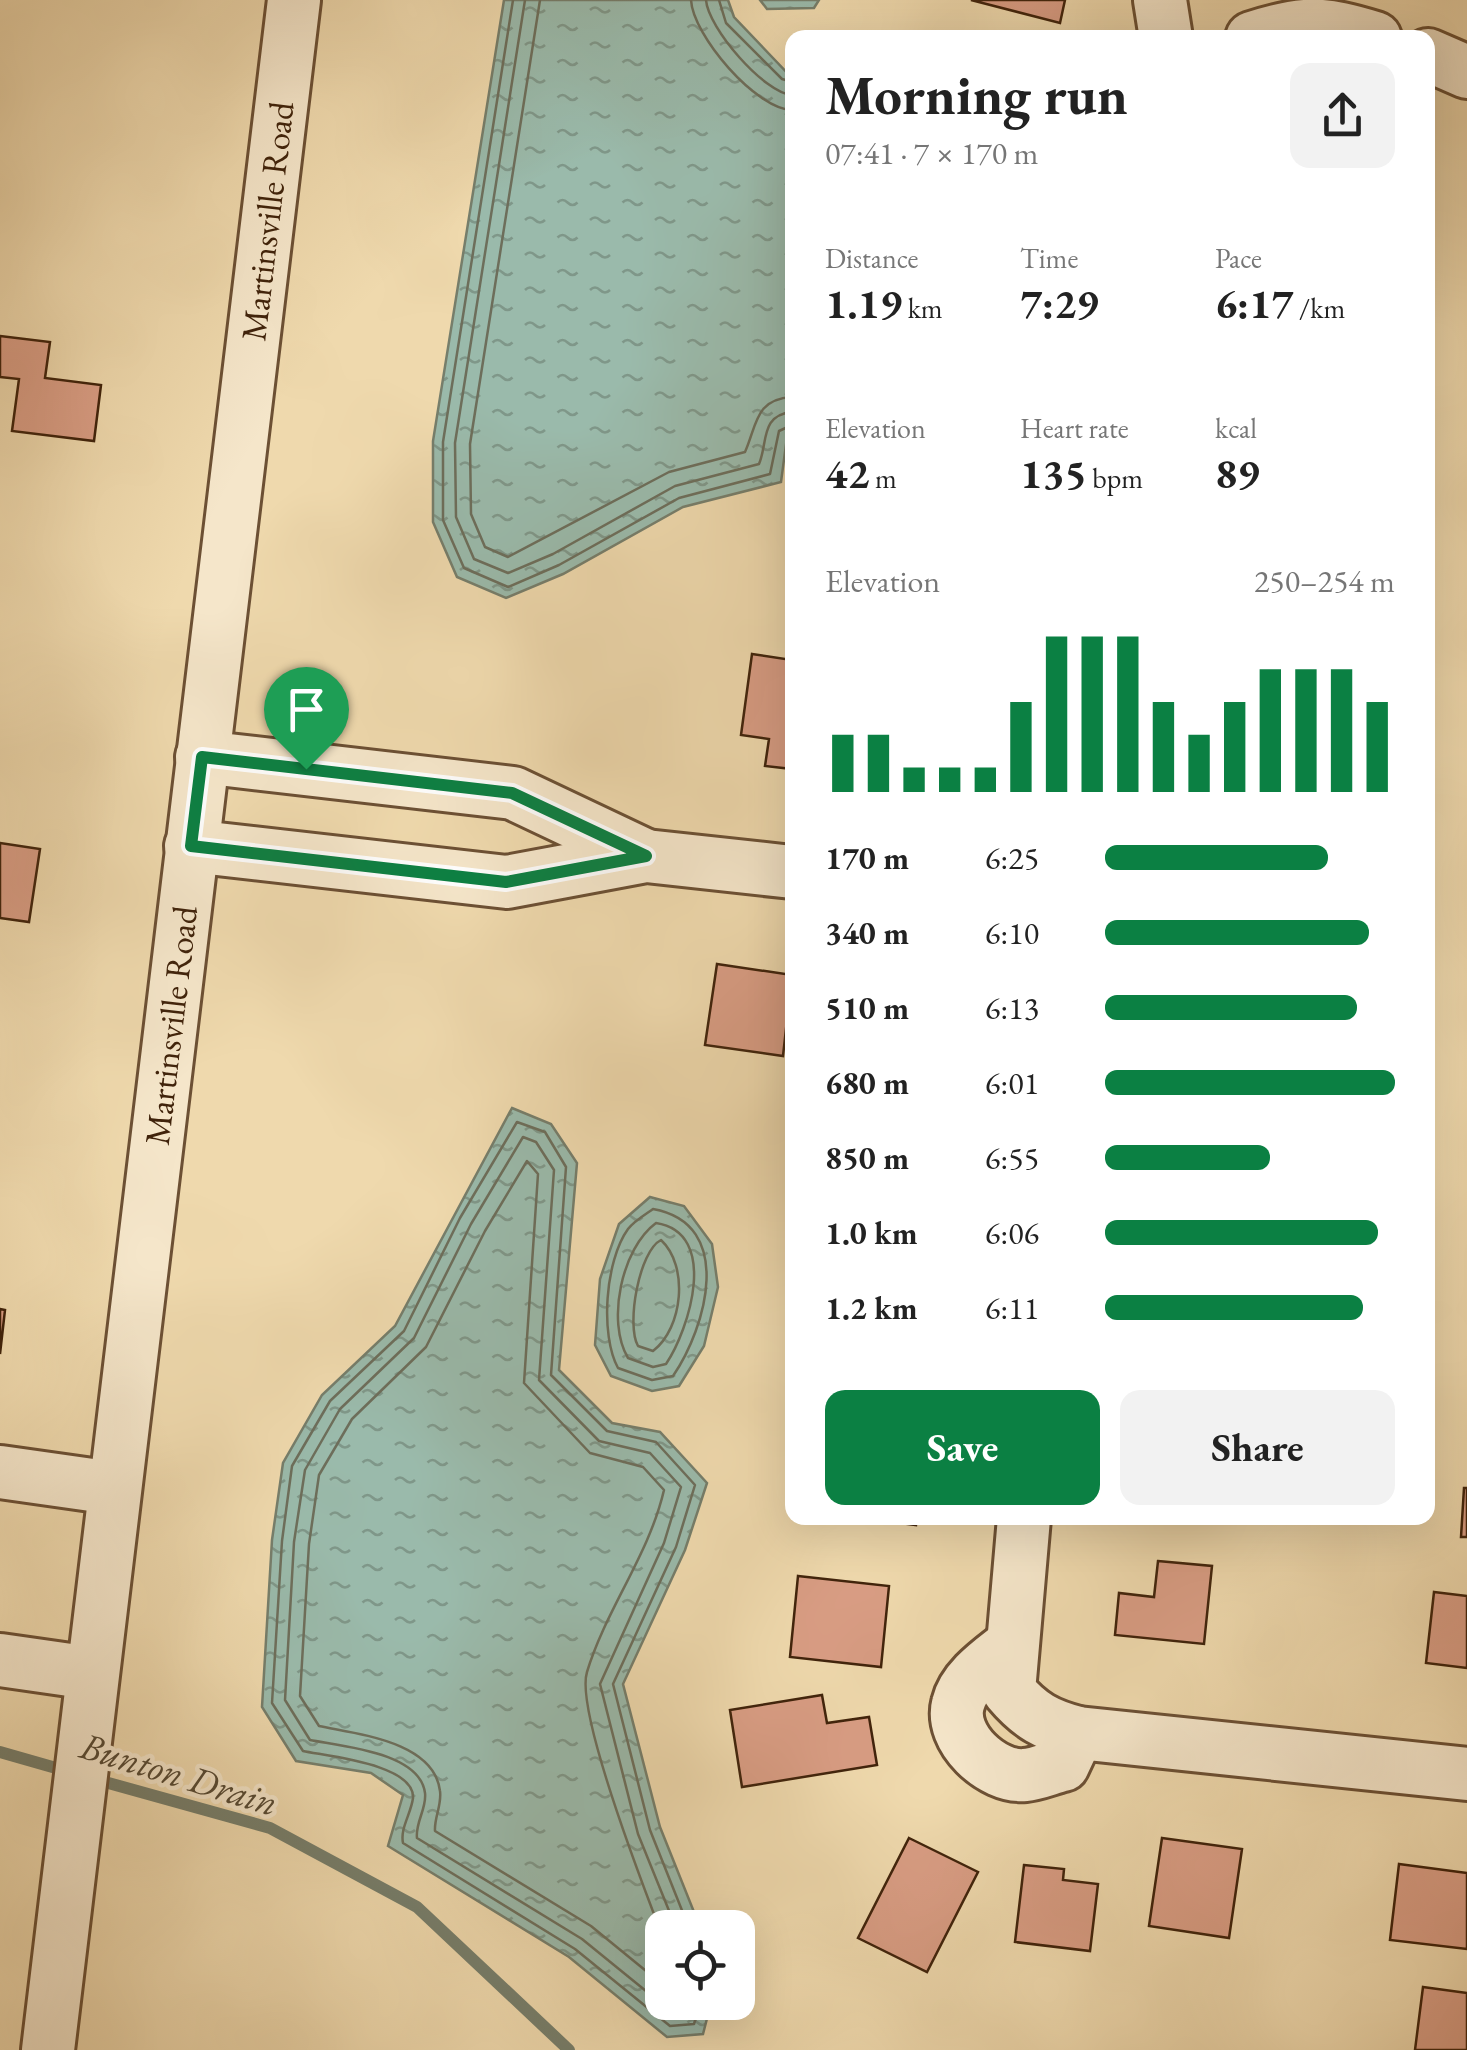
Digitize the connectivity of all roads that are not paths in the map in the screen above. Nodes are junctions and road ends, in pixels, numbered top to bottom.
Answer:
1 (294, 0) edge
2 (1160, 0) edge
3 (1281, 20) edge
4 (1165, 30) edge
5 (1351, 30) edge
6 (1435, 58) edge
7 (1467, 72) edge
8 (202, 757) junction
9 (191, 846) junction
10 (646, 856) junction
11 (785, 871) edge
12 (0, 1472) edge
13 (114, 1488) junction
14 (1023, 1525) edge
15 (0, 1660) edge
16 (91, 1673) junction
17 (1467, 1774) edge
18 (48, 2050) edge

1 - 8 street, Martinsville Road
2 - 4 street
3 - 5 street
6 - 7 street
8 - 9 street, Martinsville Road
8 - 10 street
9 - 10 street
9 - 13 street, Martinsville Road
10 - 11 street
12 - 13 street
13 - 16 street, Martinsville Road
14 - 17 street
15 - 16 street
16 - 18 street, Martinsville Road

